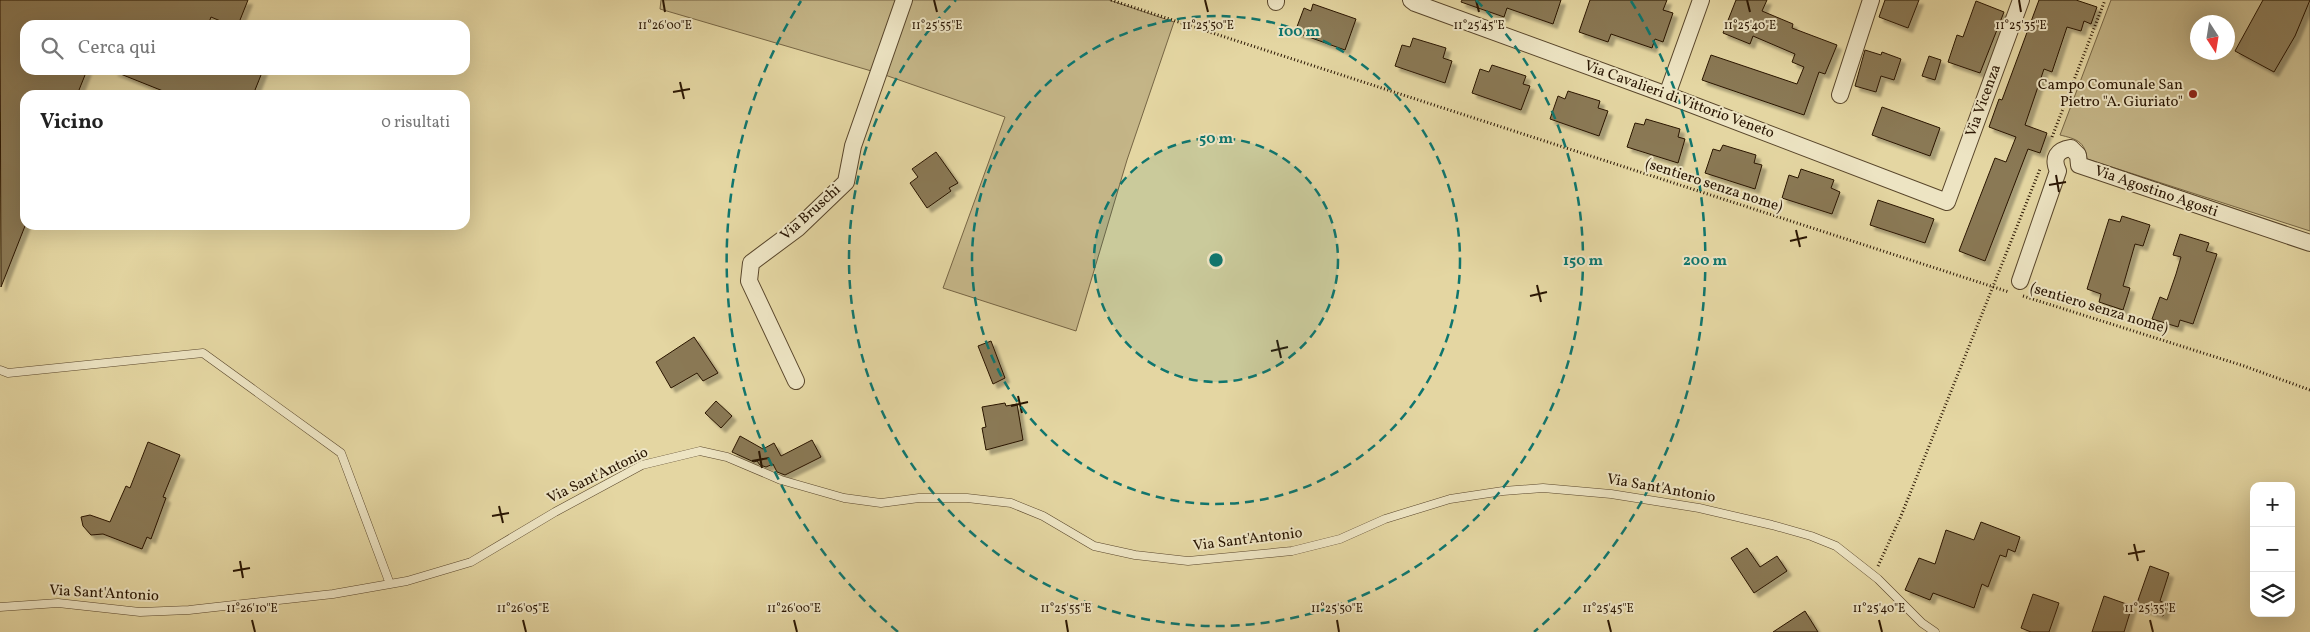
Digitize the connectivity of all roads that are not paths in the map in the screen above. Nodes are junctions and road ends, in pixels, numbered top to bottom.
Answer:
1 (904, 0) edge
2 (1411, 0) edge
3 (1701, 0) edge
4 (1871, 0) edge
5 (2021, 0) edge
6 (1667, 95) junction
7 (1840, 95) dead end
8 (1947, 202) joint
9 (2310, 243) edge
10 (2017, 290) road end
11 (0, 370) edge
12 (796, 381) dead end
13 (390, 584) junction
14 (0, 607) edge
15 (1935, 632) edge

1 - 12 street, Via Bruschi
2 - 6 street, Via Cavalieri di Vittorio Veneto
3 - 6 street
4 - 7 street
5 - 8 street, Via Vicenza
6 - 8 street, Via Cavalieri di Vittorio Veneto
9 - 10 street, Via Agostino Agosti
11 - 13 lane
13 - 14 lane, Via Sant'Antonio
13 - 15 lane, Via Sant'Antonio

